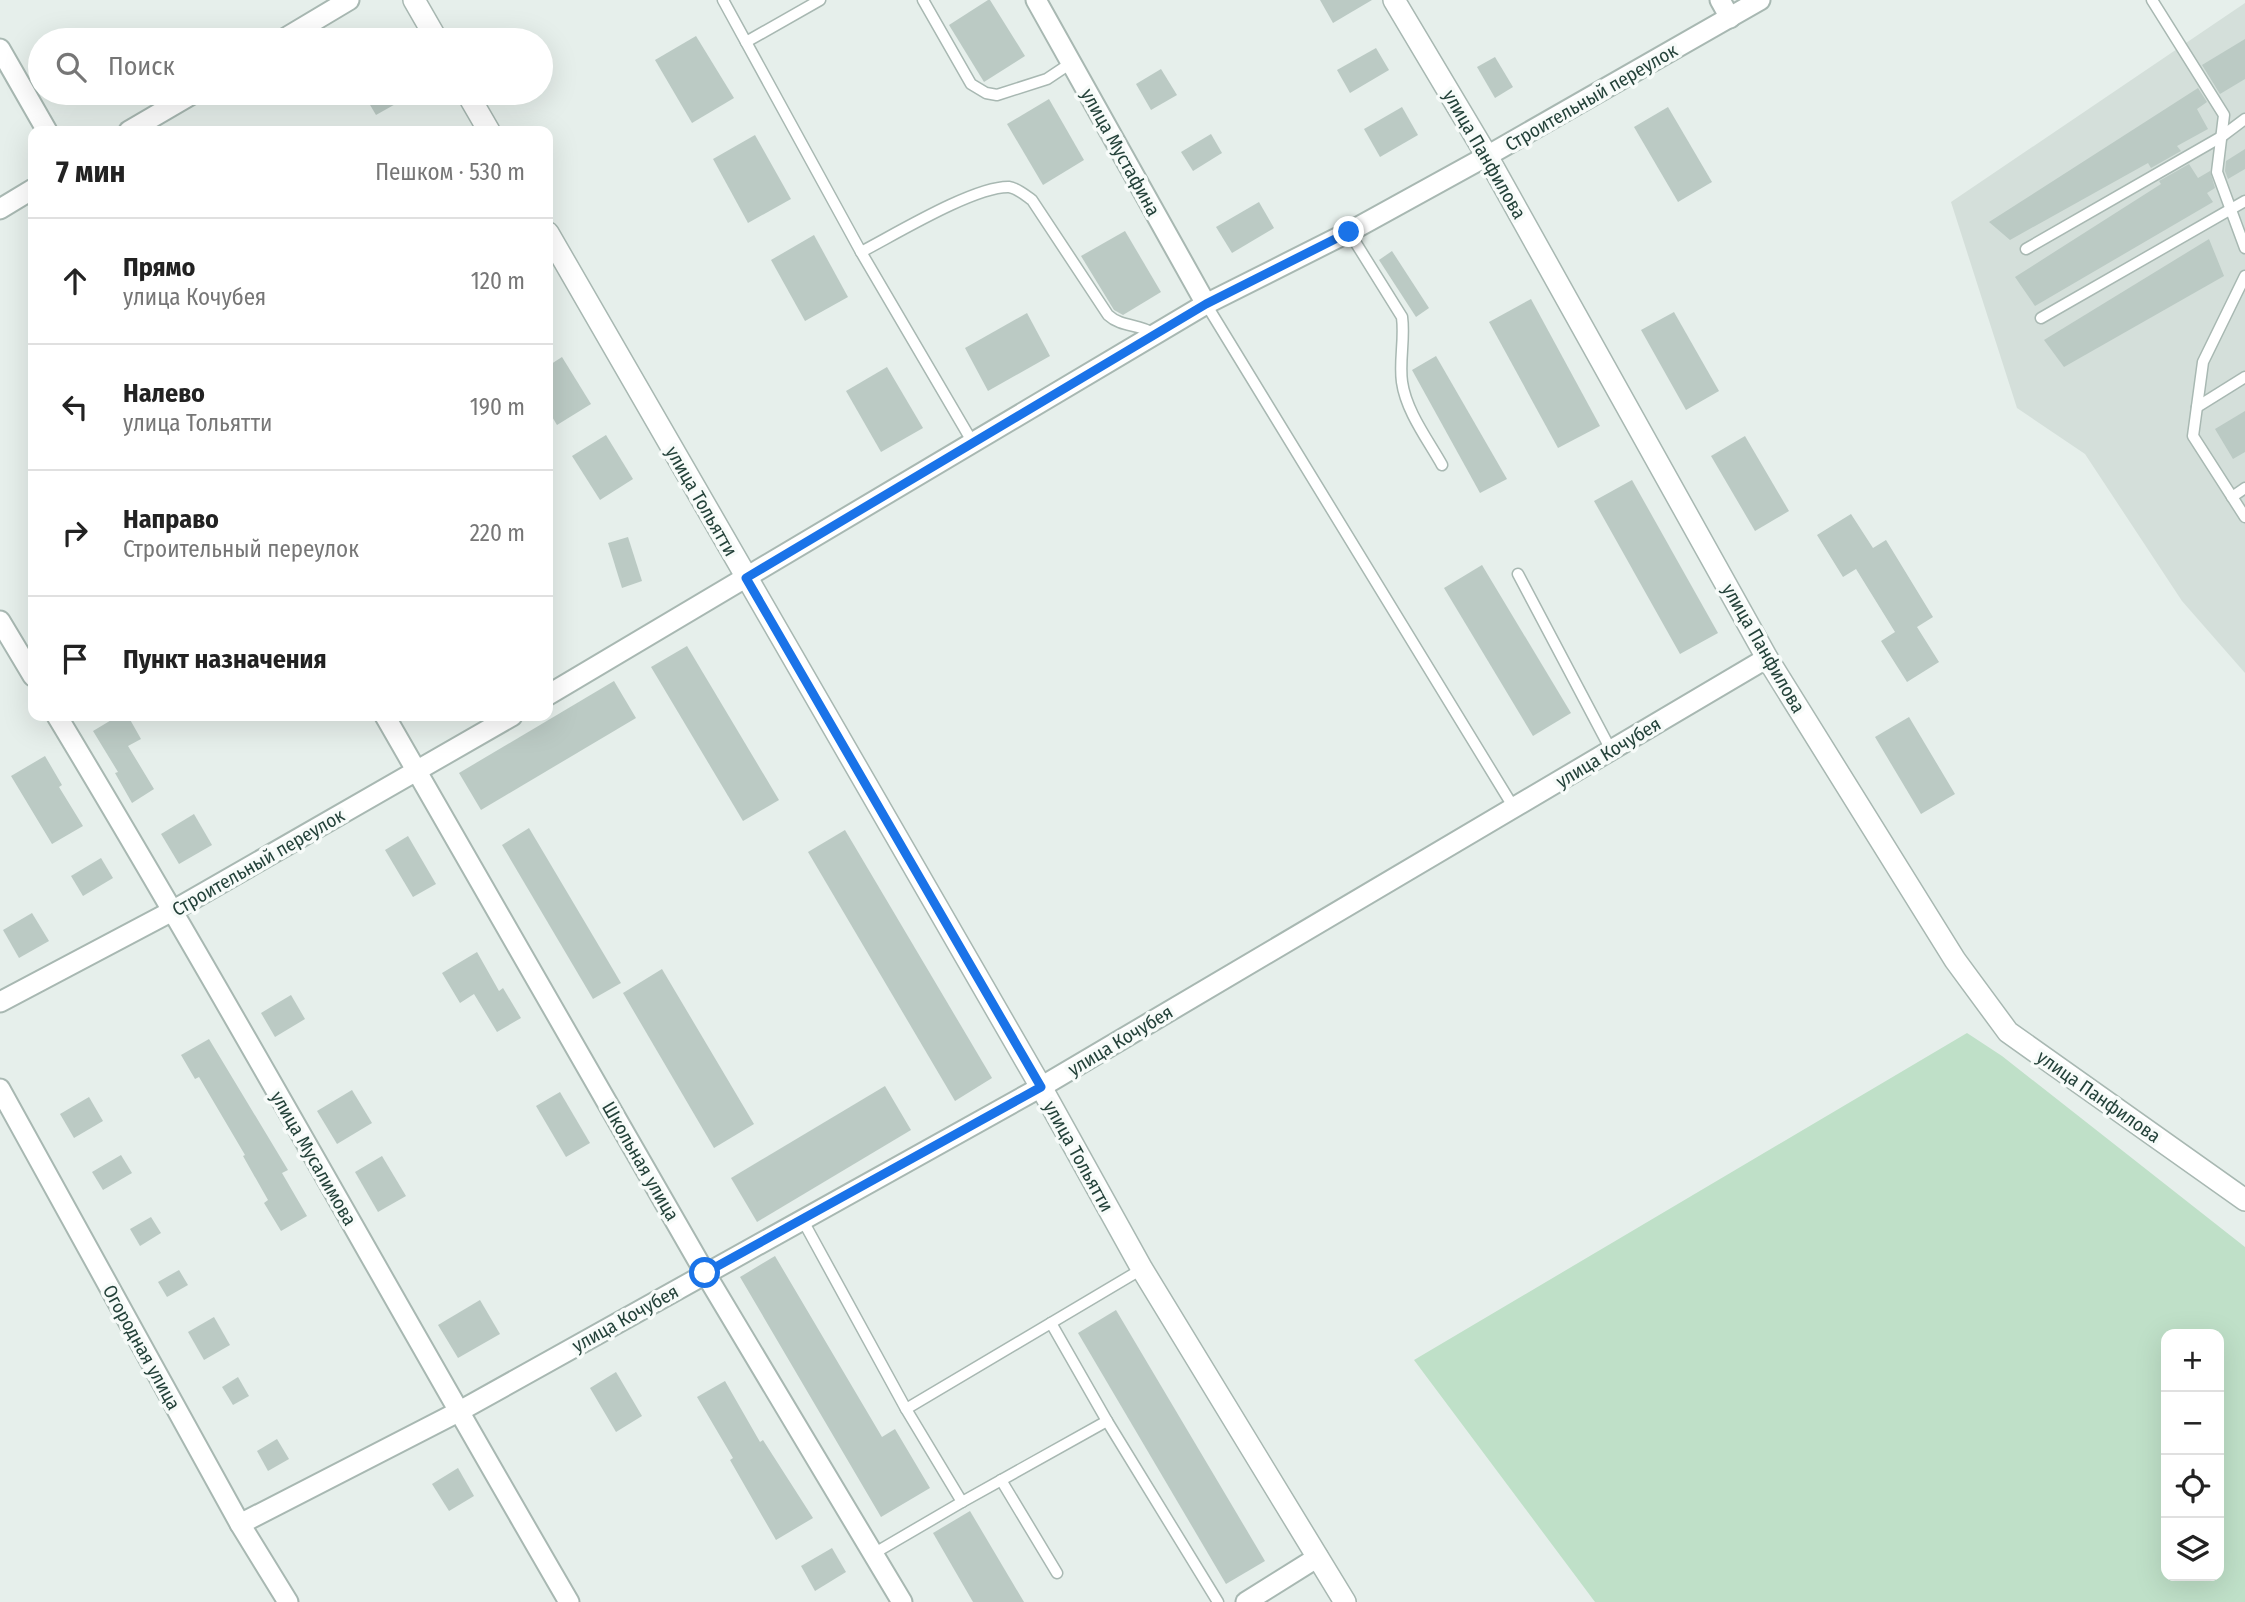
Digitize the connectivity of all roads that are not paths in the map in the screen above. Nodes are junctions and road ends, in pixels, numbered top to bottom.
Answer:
1 (349, 0) edge
2 (414, 0) edge
3 (723, 0) edge
4 (820, 0) edge
5 (923, 0) edge
6 (1036, 0) edge
7 (1394, 0) edge
8 (1720, 0) edge
9 (1760, 0) edge
10 (2152, 0) edge
11 (1730, 18) junction
12 (302, 28) edge
13 (430, 28) edge
14 (746, 42) junction
15 (0, 49) edge
16 (1071, 64) junction
17 (28, 98) edge
18 (32, 105) edge
19 (173, 105) edge
20 (474, 105) edge
21 (2245, 119) edge
22 (44, 126) edge
23 (138, 126) edge
24 (486, 126) edge
25 (2221, 137) junction
26 (1487, 156) junction
27 (28, 192) edge
28 (2245, 201) edge
29 (0, 209) edge
30 (2231, 210) junction
31 (1349, 232) junction
32 (553, 242) edge
33 (2245, 248) edge
34 (2026, 249) dead end
35 (861, 252) junction
36 (2245, 276) edge
37 (2241, 291) edge
38 (1206, 304) junction
39 (2041, 318) dead end
40 (1154, 334) junction
41 (2245, 377) edge
42 (2197, 407) junction
43 (973, 443) junction
44 (1442, 465) dead end
45 (2245, 488) edge
46 (2232, 497) junction
47 (2245, 517) edge
48 (1518, 574) dead end
49 (746, 578) junction
50 (0, 621) edge
51 (1767, 658) junction
52 (28, 668) edge
53 (553, 692) edge
54 (60, 721) edge
55 (388, 721) edge
56 (503, 721) edge
57 (1611, 750) junction
58 (418, 771) junction
59 (1514, 808) junction
60 (174, 910) junction
61 (0, 1002) edge
62 (1041, 1087) junction
63 (0, 1089) edge
64 (2245, 1200) edge
65 (802, 1219) junction
66 (1142, 1269) junction
67 (705, 1273) junction
68 (1051, 1323) junction
69 (906, 1409) junction
70 (458, 1412) junction
71 (1107, 1421) junction
72 (1001, 1480) junction
73 (962, 1502) junction
74 (240, 1524) junction
75 (873, 1554) junction
76 (1318, 1557) junction
77 (1057, 1573) dead end
78 (288, 1602) edge
79 (569, 1602) edge
80 (902, 1602) edge
81 (1218, 1602) edge
82 (1245, 1602) edge
83 (1345, 1602) edge

1 - 12 street
2 - 13 street
3 - 14 lane
4 - 14 lane
5 - 16 lane
6 - 16 street, улица Мустафина
7 - 26 street, улица Панфилова
8 - 11 street
9 - 11 street, Строительный переулок
10 - 25 lane
11 - 26 street, Строительный переулок
14 - 35 lane
15 - 17 street
16 - 38 street, улица Мустафина
18 - 22 street
19 - 23 street
20 - 24 street
21 - 25 lane
25 - 30 lane
25 - 34 lane
26 - 31 street, Строительный переулок
26 - 51 street, улица Панфилова
27 - 29 street
28 - 30 lane
30 - 33 lane
30 - 39 lane
31 - 38 street, Строительный переулок
31 - 44 lane
32 - 49 street, улица Тольятти
35 - 40 lane
35 - 43 lane
36 - 37 lane
37 - 42 lane
38 - 40 street, Строительный переулок
38 - 59 lane
40 - 43 street, Строительный переулок
41 - 42 lane
42 - 46 lane
43 - 49 street, Строительный переулок
45 - 46 lane
46 - 47 lane
48 - 57 lane
49 - 53 street, Строительный переулок
49 - 62 street, улица Тольятти
50 - 52 street
51 - 57 street, улица Кочубея
51 - 64 street, улица Панфилова
54 - 60 street, улица Мусалимова
55 - 58 street, Школьная улица
56 - 58 street, Строительный переулок
57 - 59 street, улица Кочубея
58 - 60 street, Строительный переулок
58 - 67 street, Школьная улица
59 - 62 street, улица Кочубея
60 - 61 street, Строительный переулок
60 - 70 street, улица Мусалимова
62 - 65 street, улица Кочубея
62 - 66 street, улица Тольятти
63 - 74 street, Огородная улица
65 - 67 street, улица Кочубея
65 - 69 lane
66 - 68 lane
66 - 76 street, улица Тольятти
67 - 70 street, улица Кочубея
67 - 75 street, Школьная улица
68 - 69 lane
68 - 71 lane
69 - 73 lane
70 - 74 street, улица Кочубея
70 - 79 street, улица Мусалимова
71 - 72 lane
71 - 81 lane
72 - 73 lane
72 - 77 lane
73 - 75 lane
74 - 78 street, Огородная улица
75 - 80 street, Школьная улица
76 - 82 street
76 - 83 street, улица Тольятти

